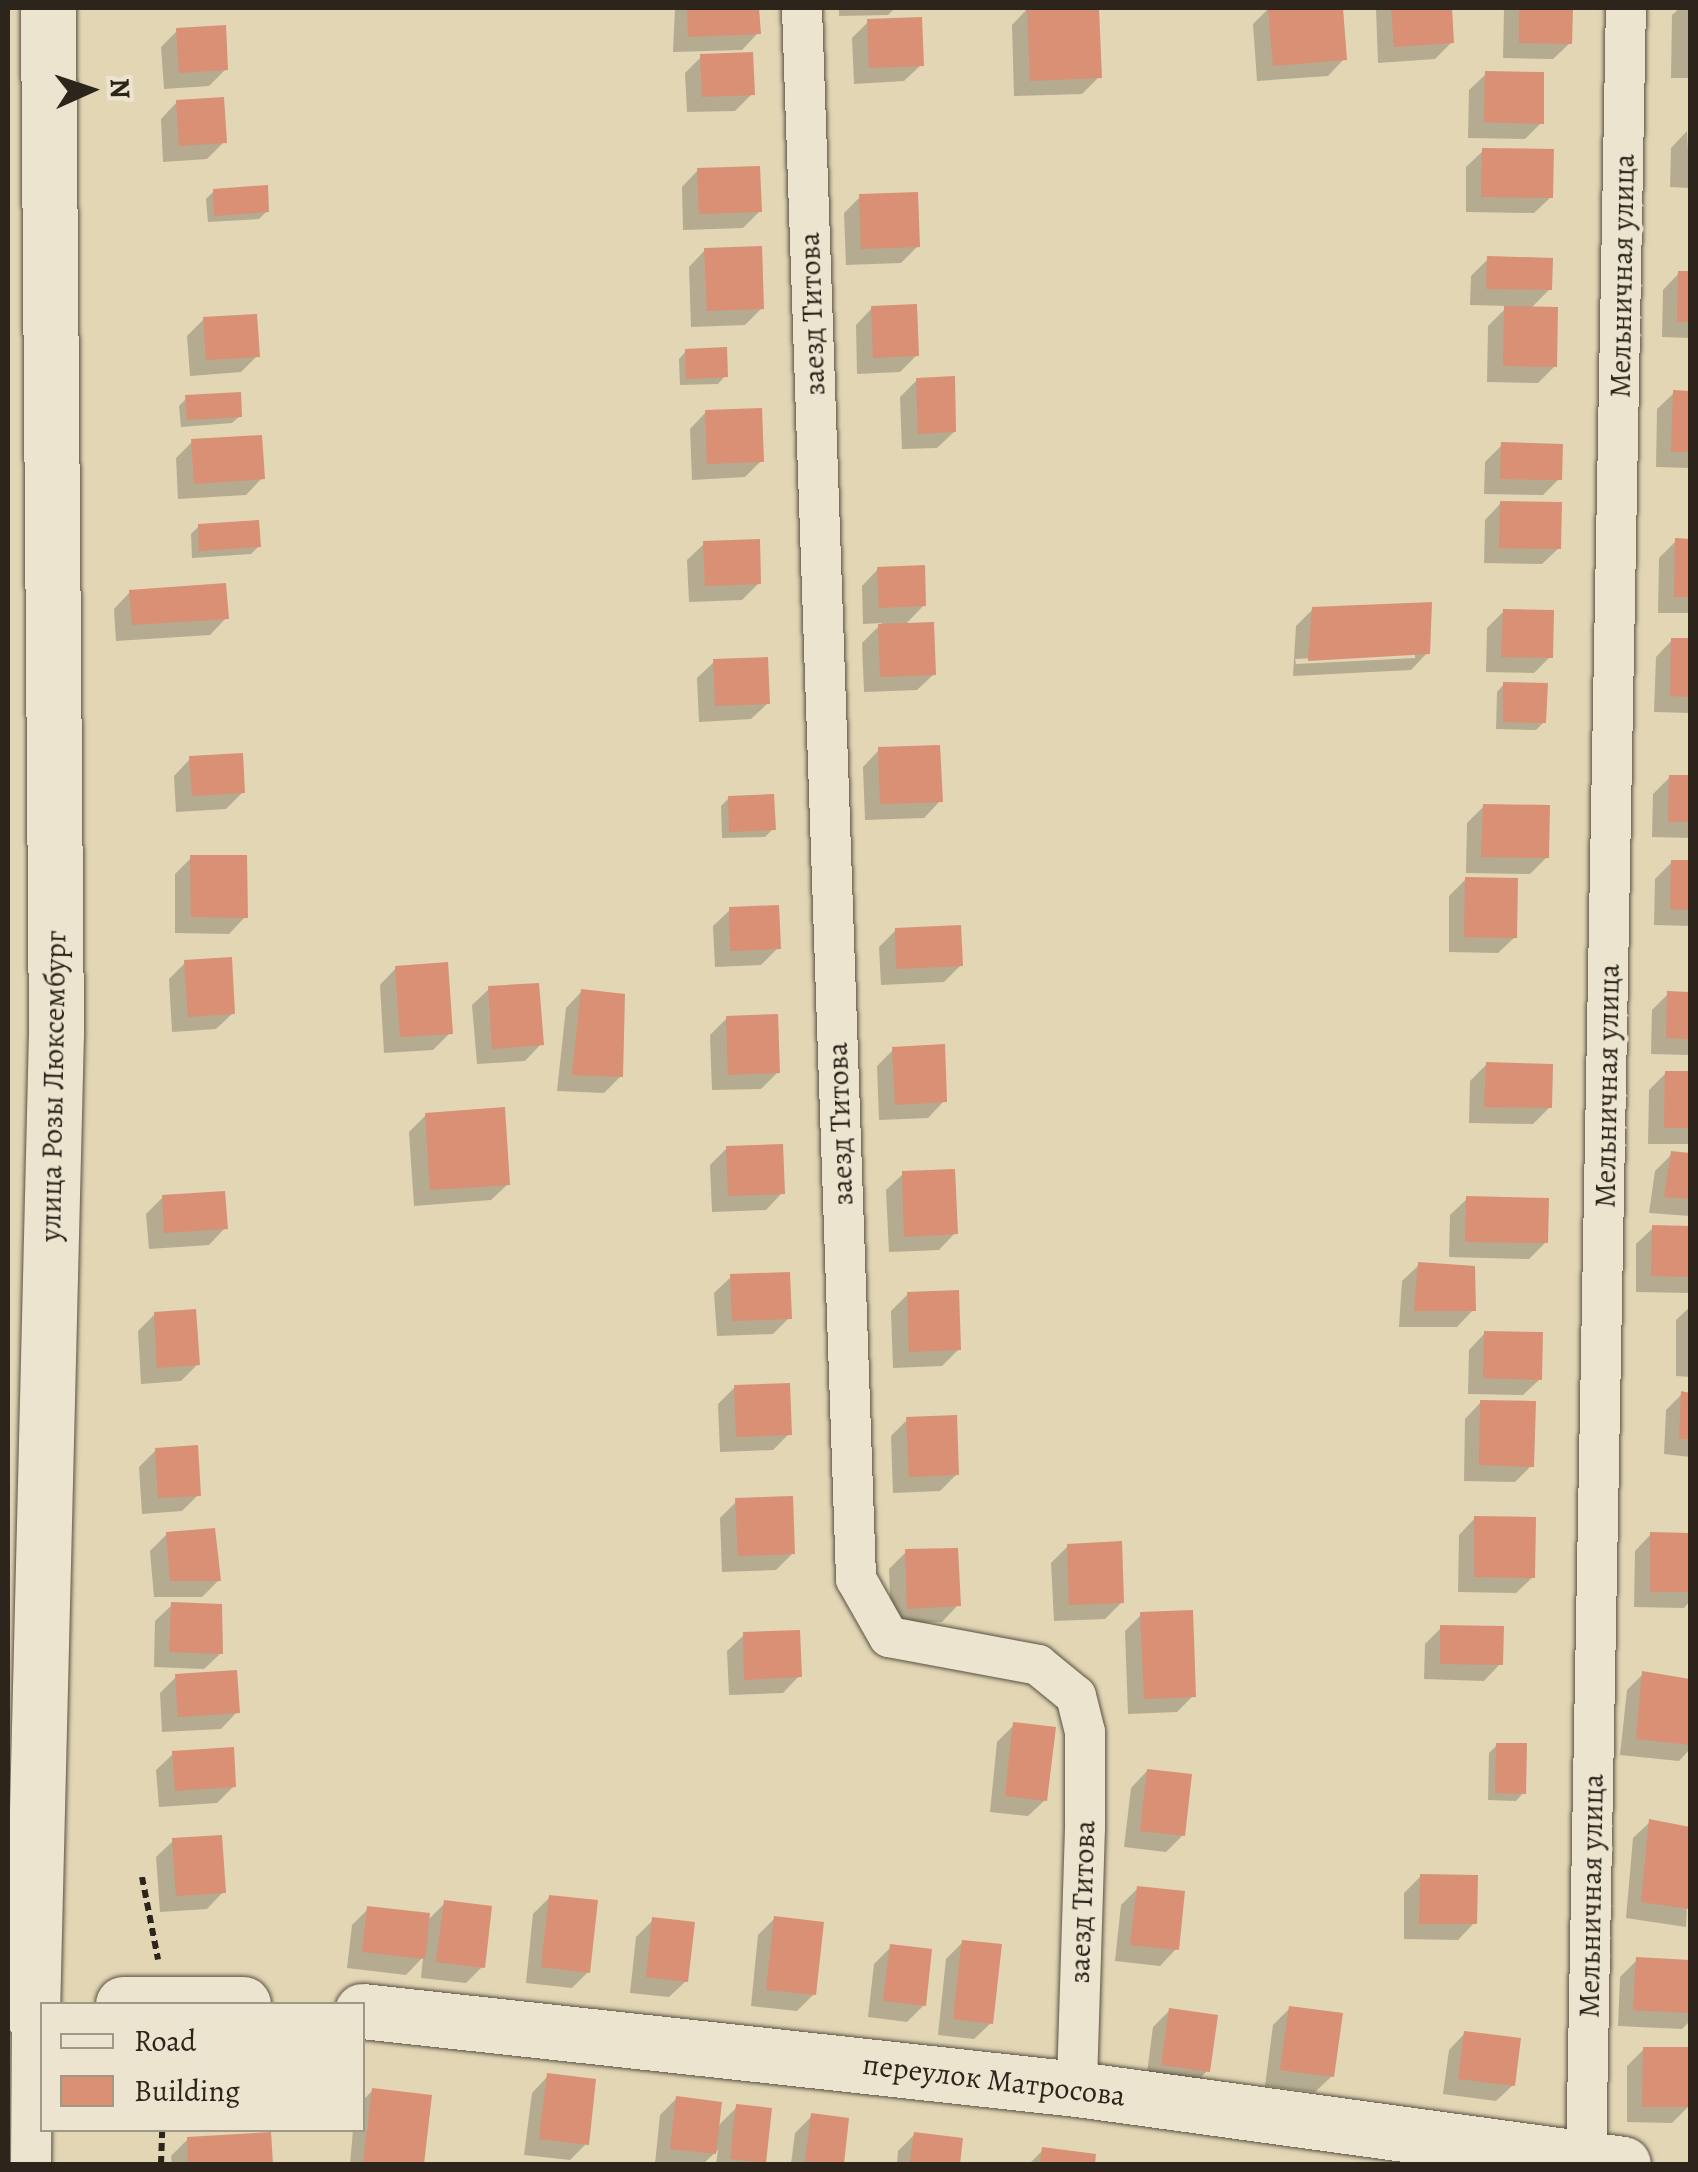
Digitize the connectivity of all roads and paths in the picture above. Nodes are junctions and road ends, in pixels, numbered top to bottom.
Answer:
1 (48, 8) edge
2 (802, 8) edge
3 (1626, 8) edge
4 (142, 1876) dead end
5 (144, 2002) edge
6 (365, 2011) edge
7 (27, 2014) edge
8 (1077, 2089) junction
9 (162, 2132) edge
10 (1598, 2163) edge
11 (31, 2164) edge
12 (161, 2164) edge

1 - 7 main road, улица Розы Люксембург
2 - 8 street, заезд Титова
3 - 10 street, Мельничная улица
4 - 5 path
6 - 8 main road, переулок Матросова
7 - 11 street, улица Розы Люксембург
8 - 10 main road, переулок Матросова
9 - 12 path

